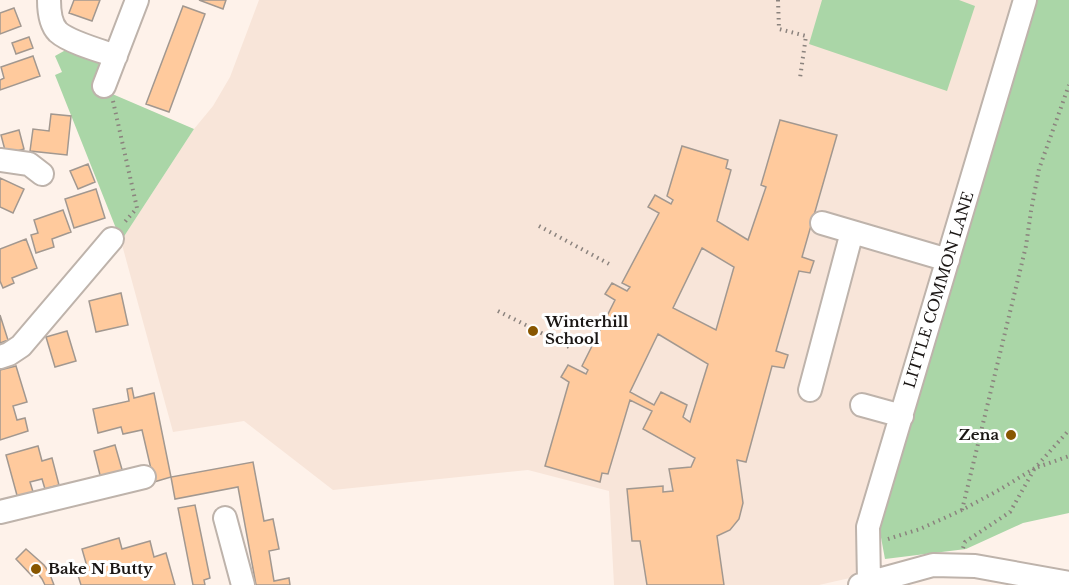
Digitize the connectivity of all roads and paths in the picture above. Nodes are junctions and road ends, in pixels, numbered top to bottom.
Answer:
1 (49, 0) edge
2 (137, 0) edge
3 (778, 0) edge
4 (1025, 0) edge
5 (116, 56) junction
6 (800, 78) dead end
7 (1069, 85) edge
8 (104, 86) joint
9 (0, 160) edge
10 (42, 174) dead end
11 (822, 223) dead end
12 (538, 226) dead end
13 (852, 232) junction
14 (112, 239) joint
15 (948, 260) junction
16 (611, 264) dead end
17 (498, 311) dead end
18 (568, 346) dead end
19 (0, 357) edge
20 (810, 390) dead end
21 (862, 405) dead end
22 (902, 416) junction
23 (1069, 430) edge
24 (1069, 456) edge
25 (1035, 468) junction
26 (144, 477) dead end
27 (962, 510) junction
28 (0, 512) edge
29 (225, 518) dead end
30 (868, 546) junction
31 (956, 566) junction
32 (865, 583) edge
33 (1069, 583) edge
34 (243, 585) edge

1 - 5 street
2 - 5 street
3 - 6 path
4 - 15 street, LITTLE COMMON LANE
5 - 8 street
7 - 27 path
8 - 14 path
9 - 10 street
11 - 13 street
12 - 16 path
13 - 15 street
13 - 20 street
14 - 19 street
15 - 22 street, LITTLE COMMON LANE
17 - 18 path
21 - 22 street
22 - 30 street, LITTLE COMMON LANE
23 - 25 path
24 - 25 path
25 - 27 path
25 - 31 path
26 - 28 street
27 - 30 path
29 - 34 street
30 - 32 street, LITTLE COMMON LANE
31 - 32 street
31 - 33 street

